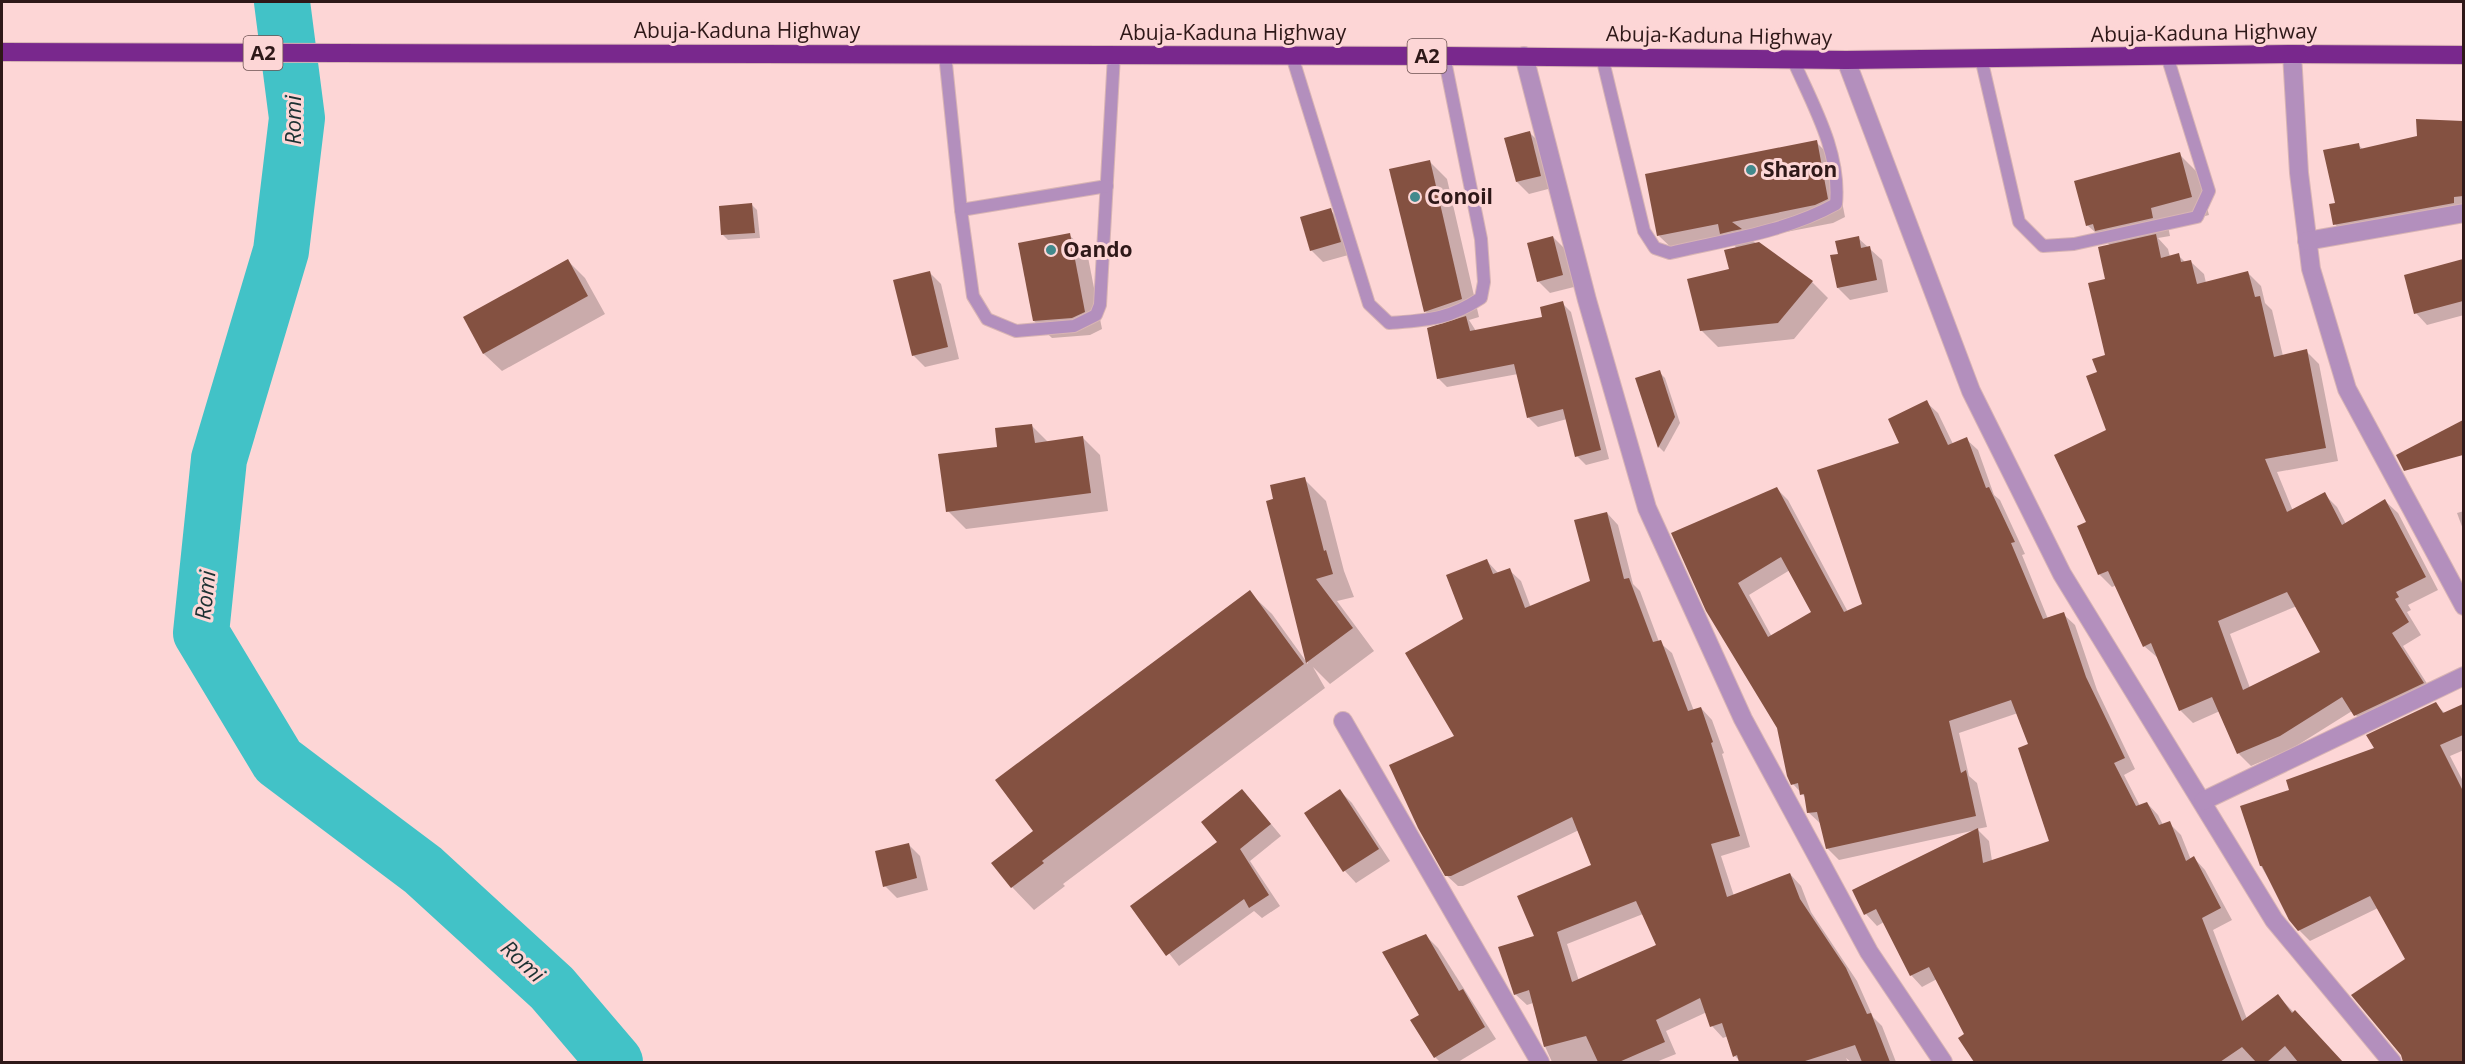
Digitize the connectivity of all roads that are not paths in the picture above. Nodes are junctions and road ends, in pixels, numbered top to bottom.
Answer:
1 (2, 52) edge
2 (945, 54) junction
3 (2292, 54) junction
4 (1114, 55) junction
5 (2463, 55) edge
6 (1293, 56) junction
7 (1444, 56) junction
8 (1524, 56) junction
9 (2167, 56) junction
10 (1602, 57) junction
11 (1981, 58) junction
12 (1793, 60) junction
13 (1846, 60) junction
14 (1107, 186) junction
15 (961, 210) junction
16 (2463, 213) edge
17 (2307, 241) junction
18 (2463, 606) edge
19 (2463, 676) edge
20 (1343, 721) dead end
21 (2203, 801) junction
22 (1540, 1062) edge
23 (1943, 1062) edge
24 (2392, 1062) edge

1 - 2 highway, Abuja-Kaduna Highway / A2
2 - 4 highway, Abuja-Kaduna Highway / A2
2 - 15 lane
3 - 5 highway, Abuja-Kaduna Highway / A2
3 - 9 highway, Abuja-Kaduna Highway / A2
3 - 17 street
4 - 6 highway, Abuja-Kaduna Highway / A2
4 - 14 lane
6 - 7 highway, Abuja-Kaduna Highway / A2
6 - 7 lane
7 - 8 highway, Abuja-Kaduna Highway / A2
8 - 10 highway, Abuja-Kaduna Highway / A2
8 - 23 street
9 - 11 highway, Abuja-Kaduna Highway / A2
9 - 11 lane
10 - 12 highway, Abuja-Kaduna Highway / A2
10 - 12 lane
11 - 13 highway, Abuja-Kaduna Highway / A2
12 - 13 highway, Abuja-Kaduna Highway / A2
13 - 21 street
14 - 15 lane
14 - 15 lane
16 - 17 street
17 - 18 street
19 - 21 street
20 - 22 street
21 - 24 street

